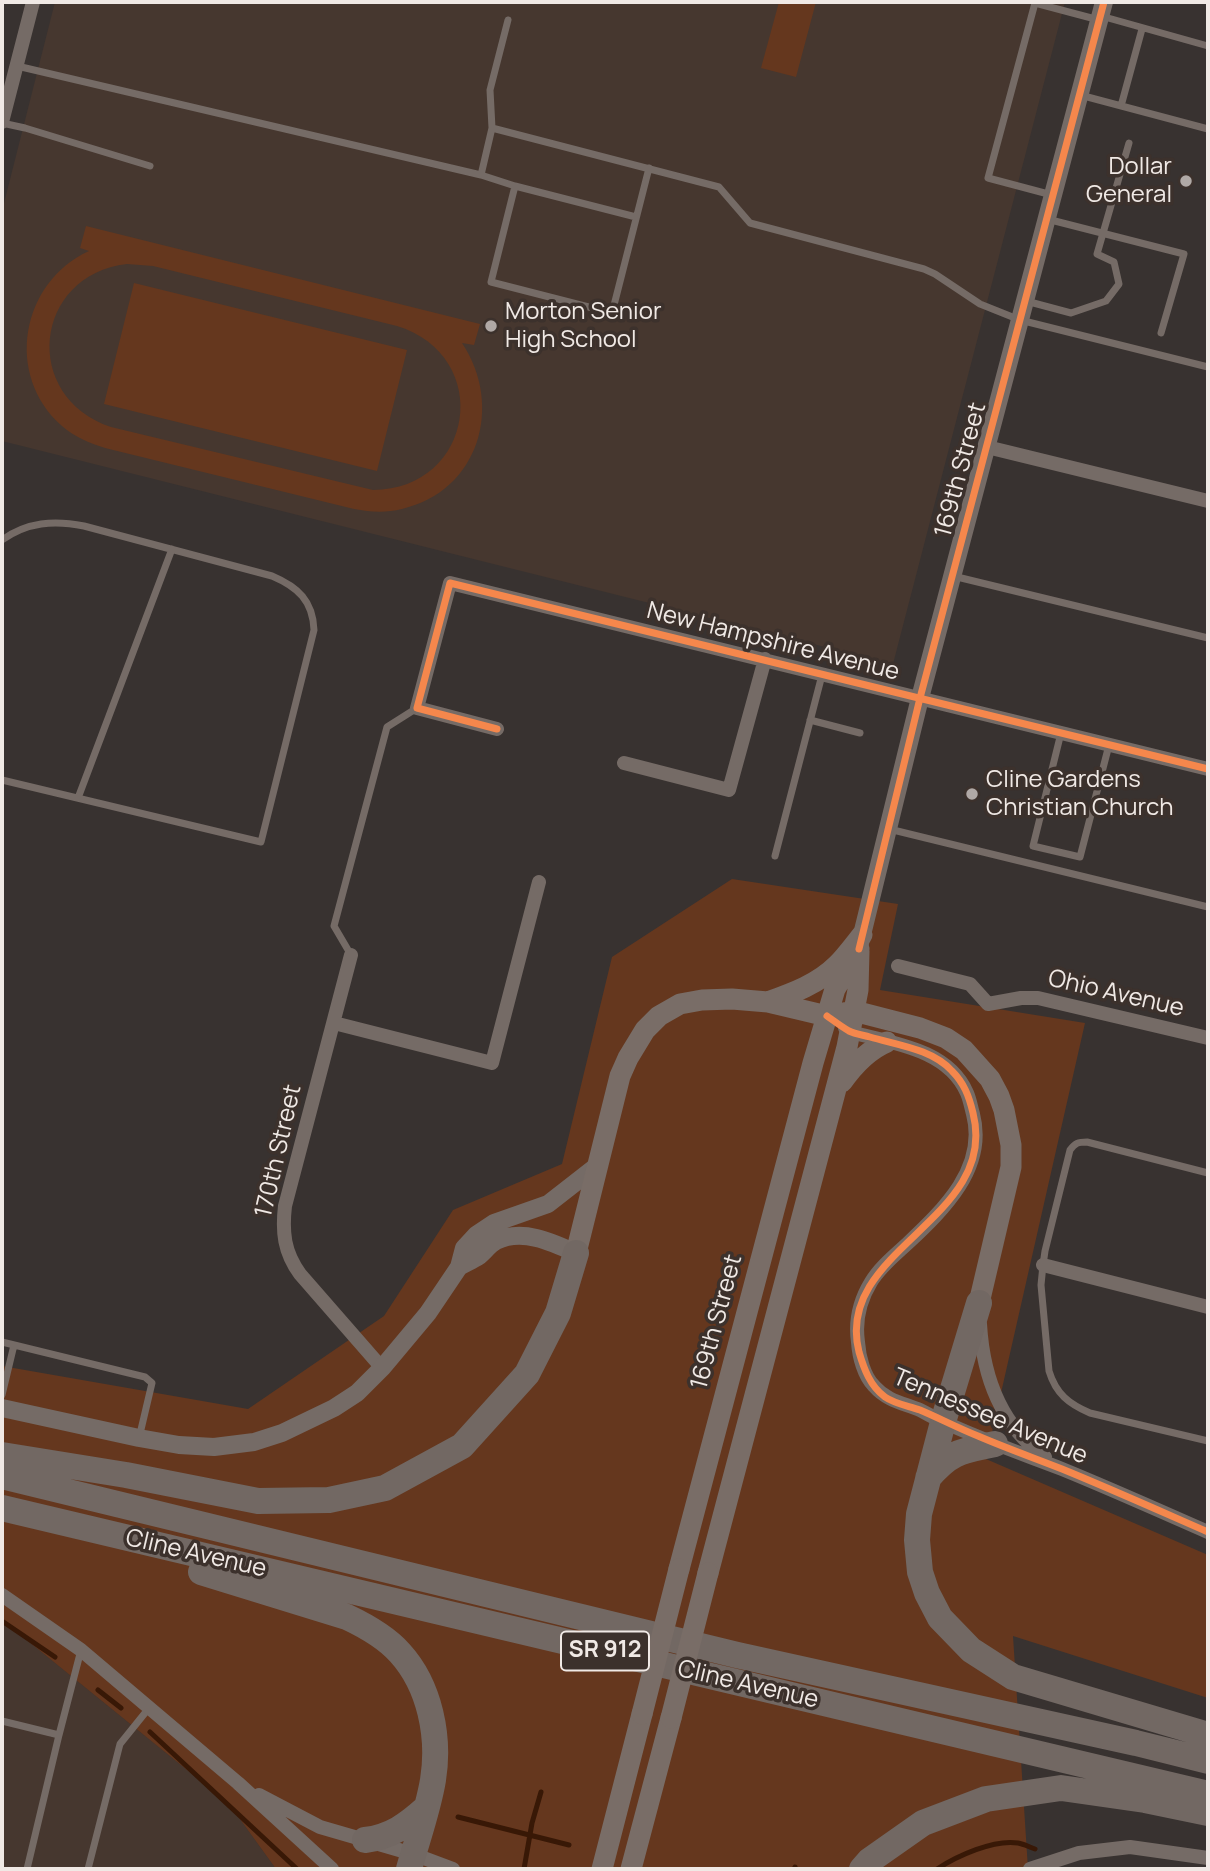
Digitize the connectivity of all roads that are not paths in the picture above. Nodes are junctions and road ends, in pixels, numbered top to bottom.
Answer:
1 (33, 2) edge
2 (1101, 13) edge
3 (508, 20) dead end
4 (1142, 29) junction
5 (1208, 46) edge
6 (11, 71) edge
7 (1080, 95) junction
8 (1121, 106) junction
9 (2, 123) edge
10 (492, 128) junction
11 (1208, 129) edge
12 (1129, 143) dead end
13 (150, 166) dead end
14 (649, 168) junction
15 (481, 175) junction
16 (515, 186) junction
17 (1053, 196) junction
18 (636, 217) junction
19 (1047, 219) junction
20 (1103, 233) junction
21 (1025, 301) junction
22 (1020, 320) junction
23 (1161, 333) dead end
24 (1208, 367) edge
25 (987, 447) junction
26 (1208, 501) edge
27 (2, 540) edge
28 (172, 549) junction
29 (953, 576) junction
30 (1208, 638) edge
31 (765, 659) junction
32 (822, 674) junction
33 (920, 698) junction
34 (417, 708) junction
35 (810, 720) junction
36 (497, 729) dead end
37 (860, 733) dead end
38 (1061, 733) junction
39 (1110, 745) junction
40 (624, 763) dead end
41 (1208, 769) edge
42 (2, 780) edge
43 (78, 798) junction
44 (888, 829) junction
45 (775, 856) dead end
46 (540, 883) dead end
47 (1208, 907) edge
48 (861, 942) junction
49 (351, 955) joint
50 (898, 966) dead end
51 (768, 1002) junction
52 (827, 1016) junction
53 (852, 1021) junction
54 (334, 1023) junction
55 (1208, 1038) edge
56 (887, 1042) junction
57 (836, 1089) junction
58 (598, 1164) junction
59 (1208, 1173) edge
60 (576, 1254) junction
61 (1043, 1265) junction
62 (459, 1267) junction
63 (979, 1303) junction
64 (1208, 1307) edge
65 (2, 1342) edge
66 (14, 1345) junction
67 (382, 1368) junction
68 (2, 1395) edge
69 (2, 1408) edge
70 (943, 1422) junction
71 (139, 1438) junction
72 (1208, 1441) edge
73 (995, 1444) junction
74 (2, 1455) edge
75 (1064, 1470) junction
76 (2, 1476) edge
77 (927, 1479) junction
78 (2, 1510) edge
79 (1208, 1532) edge
80 (2, 1595) edge
81 (81, 1650) junction
82 (149, 1707) junction
83 (2, 1721) edge
84 (59, 1735) junction
85 (1208, 1735) edge
86 (1208, 1761) edge
87 (238, 1783) junction
88 (1208, 1794) edge
89 (426, 1808) junction
90 (1208, 1813) edge
91 (365, 1840) junction
92 (1208, 1858) edge
93 (411, 1861) edge
94 (27, 1869) edge
95 (88, 1869) edge
96 (332, 1869) edge
97 (453, 1869) edge
98 (602, 1869) edge
99 (631, 1869) edge
100 (862, 1869) edge
101 (1030, 1869) edge

1 - 6 street
2 - 4 lane
2 - 7 street, 169th Street
2 - 17 lane
3 - 10 lane
4 - 5 lane
4 - 8 lane
6 - 9 street
6 - 15 lane
7 - 8 lane
7 - 17 street, 169th Street
8 - 11 lane
9 - 13 lane
10 - 14 lane
10 - 15 lane
12 - 20 lane
14 - 18 lane
14 - 22 lane
15 - 16 lane
16 - 18 lane
16 - 18 lane
17 - 19 street, 169th Street
19 - 20 lane
19 - 21 street, 169th Street
20 - 21 lane
20 - 23 lane
21 - 22 street, 169th Street
22 - 24 lane
22 - 25 street, 169th Street
25 - 26 street
25 - 29 street, 169th Street
27 - 28 lane
28 - 43 lane
28 - 43 lane
29 - 30 lane
29 - 33 street, 169th Street
31 - 32 street, New Hampshire Avenue
31 - 34 street, New Hampshire Avenue
31 - 40 street
32 - 33 street, New Hampshire Avenue
32 - 35 lane
33 - 38 street, New Hampshire Avenue
33 - 44 street, 169th Street
34 - 36 street
34 - 49 lane
35 - 37 lane
35 - 45 lane
38 - 39 street, New Hampshire Avenue
38 - 39 lane
39 - 41 street, New Hampshire Avenue
42 - 43 lane
44 - 47 lane
44 - 48 street, 169th Street
46 - 54 street
48 - 51 main road
48 - 52 main road, 169th Street
48 - 53 main road, 169th Street
49 - 54 street, 170th Street
50 - 55 street, Ohio Avenue
51 - 52 main road
51 - 58 main road
52 - 53 main road
52 - 98 main road, 169th Street, bridge
53 - 56 street, Tennessee Avenue
53 - 57 main road, 169th Street
53 - 63 main road, Tennessee Avenue
54 - 67 street, 170th Street
56 - 57 main road
56 - 70 street, Tennessee Avenue
57 - 99 main road, 169th Street, bridge
58 - 60 main road
58 - 62 street
59 - 61 lane
60 - 62 street
60 - 74 highway
61 - 64 street
61 - 72 lane
62 - 67 street
63 - 70 highway
63 - 75 street, Tennessee Avenue
65 - 66 lane
66 - 68 lane
66 - 71 lane
67 - 71 street
69 - 71 street
70 - 73 street, Tennessee Avenue
70 - 77 highway
73 - 75 street, Tennessee Avenue
73 - 77 highway
75 - 79 street, Tennessee Avenue
76 - 86 highway, Cline Avenue / SR 912
77 - 85 highway
78 - 88 highway, Cline Avenue / SR 912
78 - 89 highway
80 - 81 street
81 - 82 street
81 - 84 lane
82 - 87 street
82 - 95 lane
83 - 84 lane
84 - 94 lane
87 - 91 street
87 - 96 street
89 - 91 highway
89 - 93 highway
90 - 100 highway
91 - 93 street
92 - 101 street
93 - 97 street

